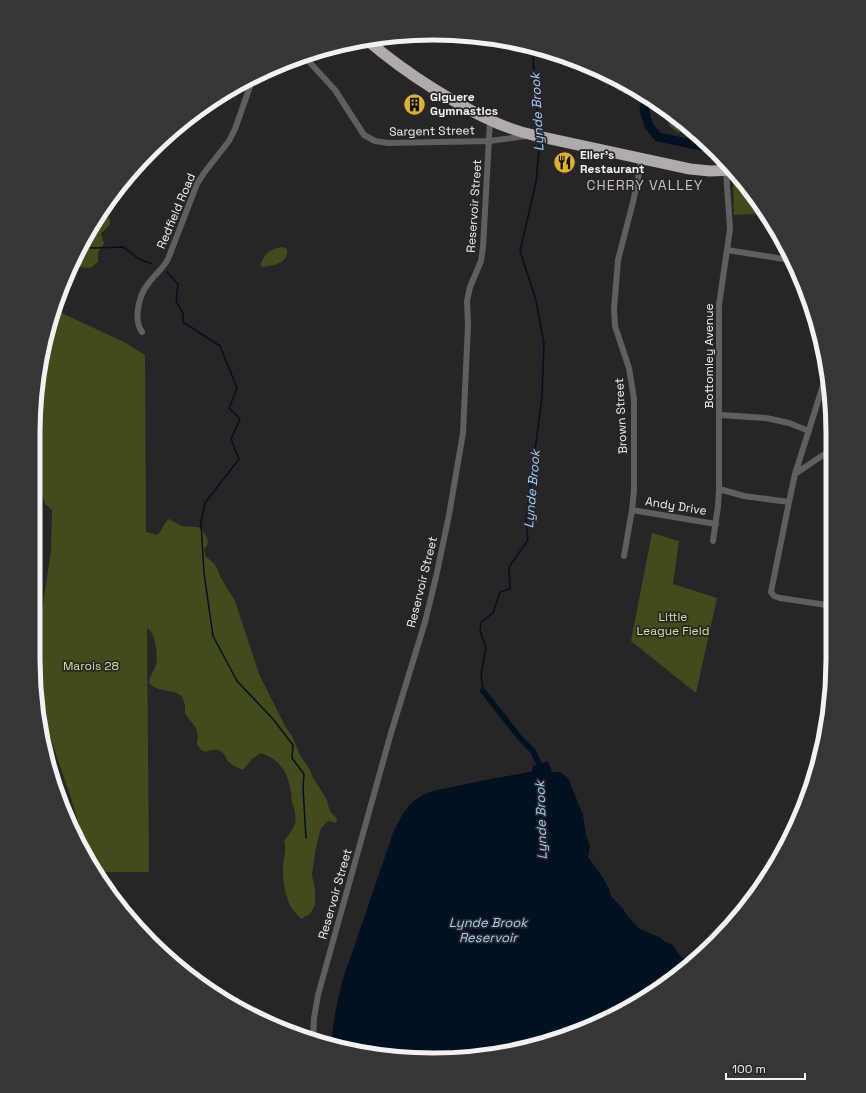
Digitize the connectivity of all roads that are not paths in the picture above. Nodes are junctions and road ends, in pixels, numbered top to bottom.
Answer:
1 (373, 45) edge
2 (308, 61) edge
3 (250, 86) edge
4 (490, 120) junction
5 (538, 136) junction
6 (489, 141) junction
7 (642, 158) junction
8 (723, 168) edge
9 (730, 176) edge
10 (727, 250) junction
11 (785, 259) edge
12 (142, 332) dead end
13 (823, 385) edge
14 (720, 415) junction
15 (809, 430) junction
16 (826, 453) edge
17 (796, 474) junction
18 (719, 489) junction
19 (789, 502) junction
20 (632, 510) junction
21 (716, 524) junction
22 (713, 541) dead end
23 (624, 556) dead end
24 (826, 605) edge
25 (313, 1034) edge

1 - 4 highway
2 - 6 street, Sargent Street
3 - 12 street, Redfield Road
4 - 5 highway
4 - 6 street, Reservoir Street
5 - 6 street, Sargent Street
5 - 7 highway
6 - 25 street, Reservoir Street
7 - 8 highway
7 - 20 street, Brown Street
9 - 10 street, Bottomley Avenue
10 - 11 street
10 - 14 street, Bottomley Avenue
13 - 15 street
14 - 15 street
14 - 18 street, Bottomley Avenue
15 - 17 street
16 - 17 street
17 - 19 street
18 - 19 street
18 - 21 street, Bottomley Avenue
19 - 24 street
20 - 21 street, Andy Drive
20 - 23 street, Brown Street
21 - 22 street, Bottomley Avenue

